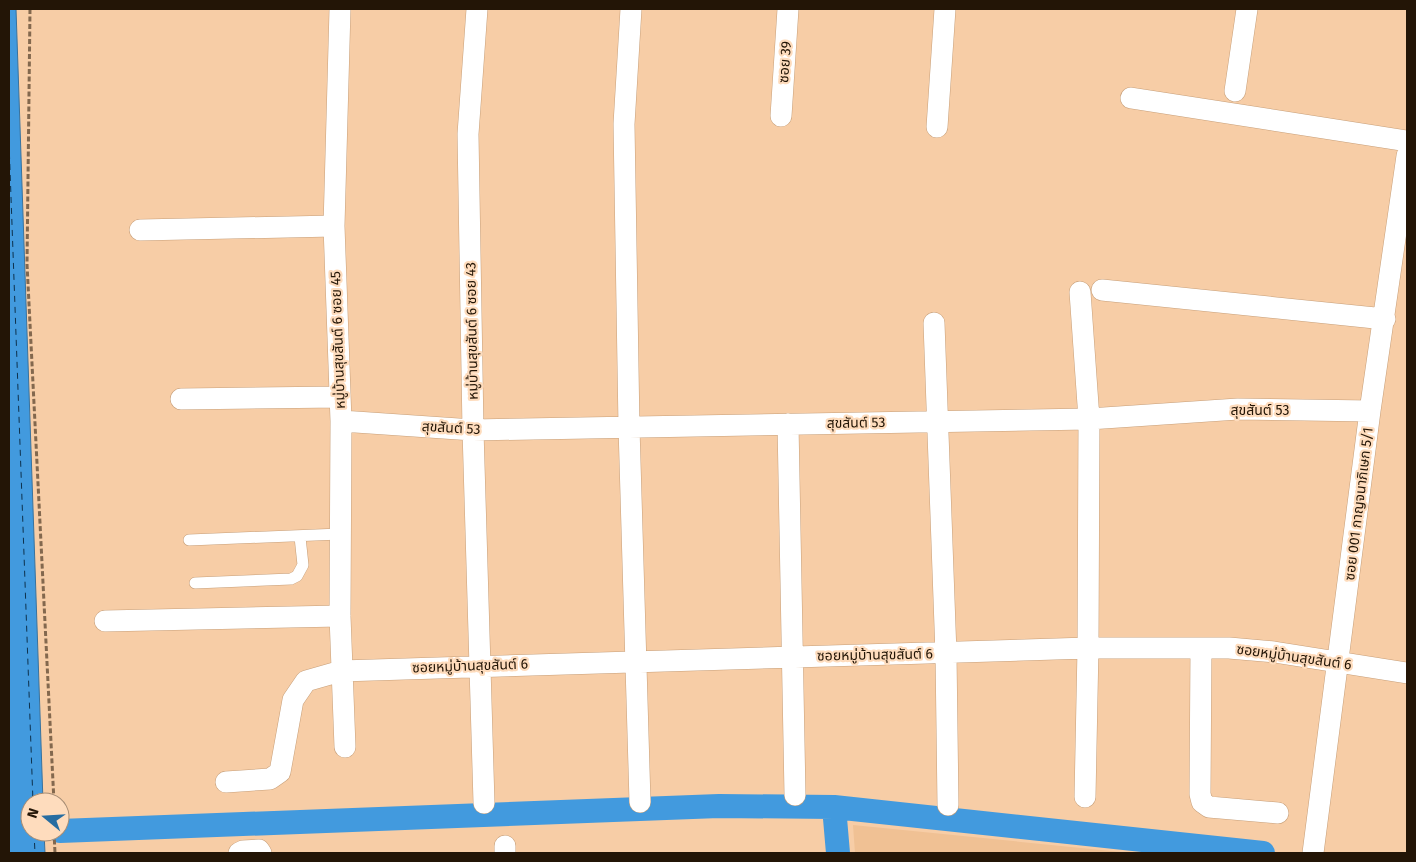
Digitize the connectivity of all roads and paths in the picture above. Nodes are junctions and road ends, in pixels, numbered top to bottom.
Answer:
1 (30, 9) edge
2 (340, 9) edge
3 (477, 9) edge
4 (632, 9) edge
5 (788, 9) edge
6 (945, 9) edge
7 (1247, 9) edge
8 (1236, 91) dead end
9 (1131, 98) dead end
10 (782, 116) dead end
11 (937, 127) dead end
12 (1407, 141) edge
13 (1407, 156) edge
14 (334, 226) junction
15 (140, 230) dead end
16 (1102, 290) dead end
17 (1080, 292) dead end
18 (1385, 319) junction
19 (934, 323) dead end
20 (340, 397) junction
21 (181, 399) dead end
22 (1370, 411) junction
23 (1089, 419) junction
24 (341, 421) junction
25 (938, 422) junction
26 (788, 424) junction
27 (629, 427) junction
28 (473, 430) junction
29 (340, 534) junction
30 (300, 537) junction
31 (189, 540) dead end
32 (195, 582) dead end
33 (340, 616) junction
34 (105, 621) dead end
35 (1088, 648) junction
36 (1201, 648) junction
37 (946, 654) junction
38 (791, 657) junction
39 (636, 662) junction
40 (1338, 662) junction
41 (481, 666) junction
42 (341, 671) junction
43 (1407, 673) edge
44 (345, 747) dead end
45 (226, 782) dead end
46 (53, 792) edge
47 (795, 795) dead end
48 (1085, 796) dead end
49 (640, 802) dead end
50 (484, 803) dead end
51 (948, 805) dead end
52 (1278, 813) dead end
53 (1314, 848) edge
54 (240, 853) edge
55 (262, 853) edge

1 - 46 path
2 - 14 street, หมู่บ้านสุขสันต์ 6 ซอย 45
3 - 28 street, หมู่บ้านสุขสันต์ 6 ซอย 43
4 - 27 street
5 - 10 street, ซอย 39
6 - 11 street
7 - 8 street
9 - 12 street
13 - 18 street, ซอย 001 กาญจนาภิเษก 5/1
14 - 15 street
14 - 20 street, หมู่บ้านสุขสันต์ 6 ซอย 45
16 - 18 street
17 - 23 street
18 - 22 street, ซอย 001 กาญจนาภิเษก 5/1
19 - 25 street
20 - 21 street
20 - 24 street, หมู่บ้านสุขสันต์ 6 ซอย 45
22 - 23 street, สุขสันต์ 53
22 - 40 street, ซอย 001 กาญจนาภิเษก 5/1
23 - 25 street, สุขสันต์ 53
23 - 35 street
24 - 28 street, สุขสันต์ 53
24 - 29 street, หมู่บ้านสุขสันต์ 6 ซอย 45
25 - 26 street, สุขสันต์ 53
25 - 37 street
26 - 27 street, สุขสันต์ 53
26 - 38 street
27 - 28 street, สุขสันต์ 53
27 - 39 street
28 - 41 street, หมู่บ้านสุขสันต์ 6 ซอย 43
29 - 30 lane
29 - 33 street, หมู่บ้านสุขสันต์ 6 ซอย 45
30 - 31 lane
30 - 32 lane
33 - 34 street
33 - 42 street, หมู่บ้านสุขสันต์ 6 ซอย 45
35 - 36 street, ซอยหมู่บ้านสุขสันต์ 6
35 - 37 street, ซอยหมู่บ้านสุขสันต์ 6
35 - 48 street
36 - 40 street, ซอยหมู่บ้านสุขสันต์ 6
36 - 52 street
37 - 38 street, ซอยหมู่บ้านสุขสันต์ 6
37 - 51 street
38 - 39 street, ซอยหมู่บ้านสุขสันต์ 6
38 - 47 street
39 - 41 street, ซอยหมู่บ้านสุขสันต์ 6
39 - 49 street
40 - 43 street, ซอยหมู่บ้านสุขสันต์ 6
40 - 53 street, ซอย 001 กาญจนาภิเษก 5/1
41 - 42 street, ซอยหมู่บ้านสุขสันต์ 6
41 - 50 street, หมู่บ้านสุขสันต์ 6 ซอย 43
42 - 44 street, หมู่บ้านสุขสันต์ 6 ซอย 45
42 - 45 street, ซอยหมู่บ้านสุขสันต์ 6
54 - 55 street

